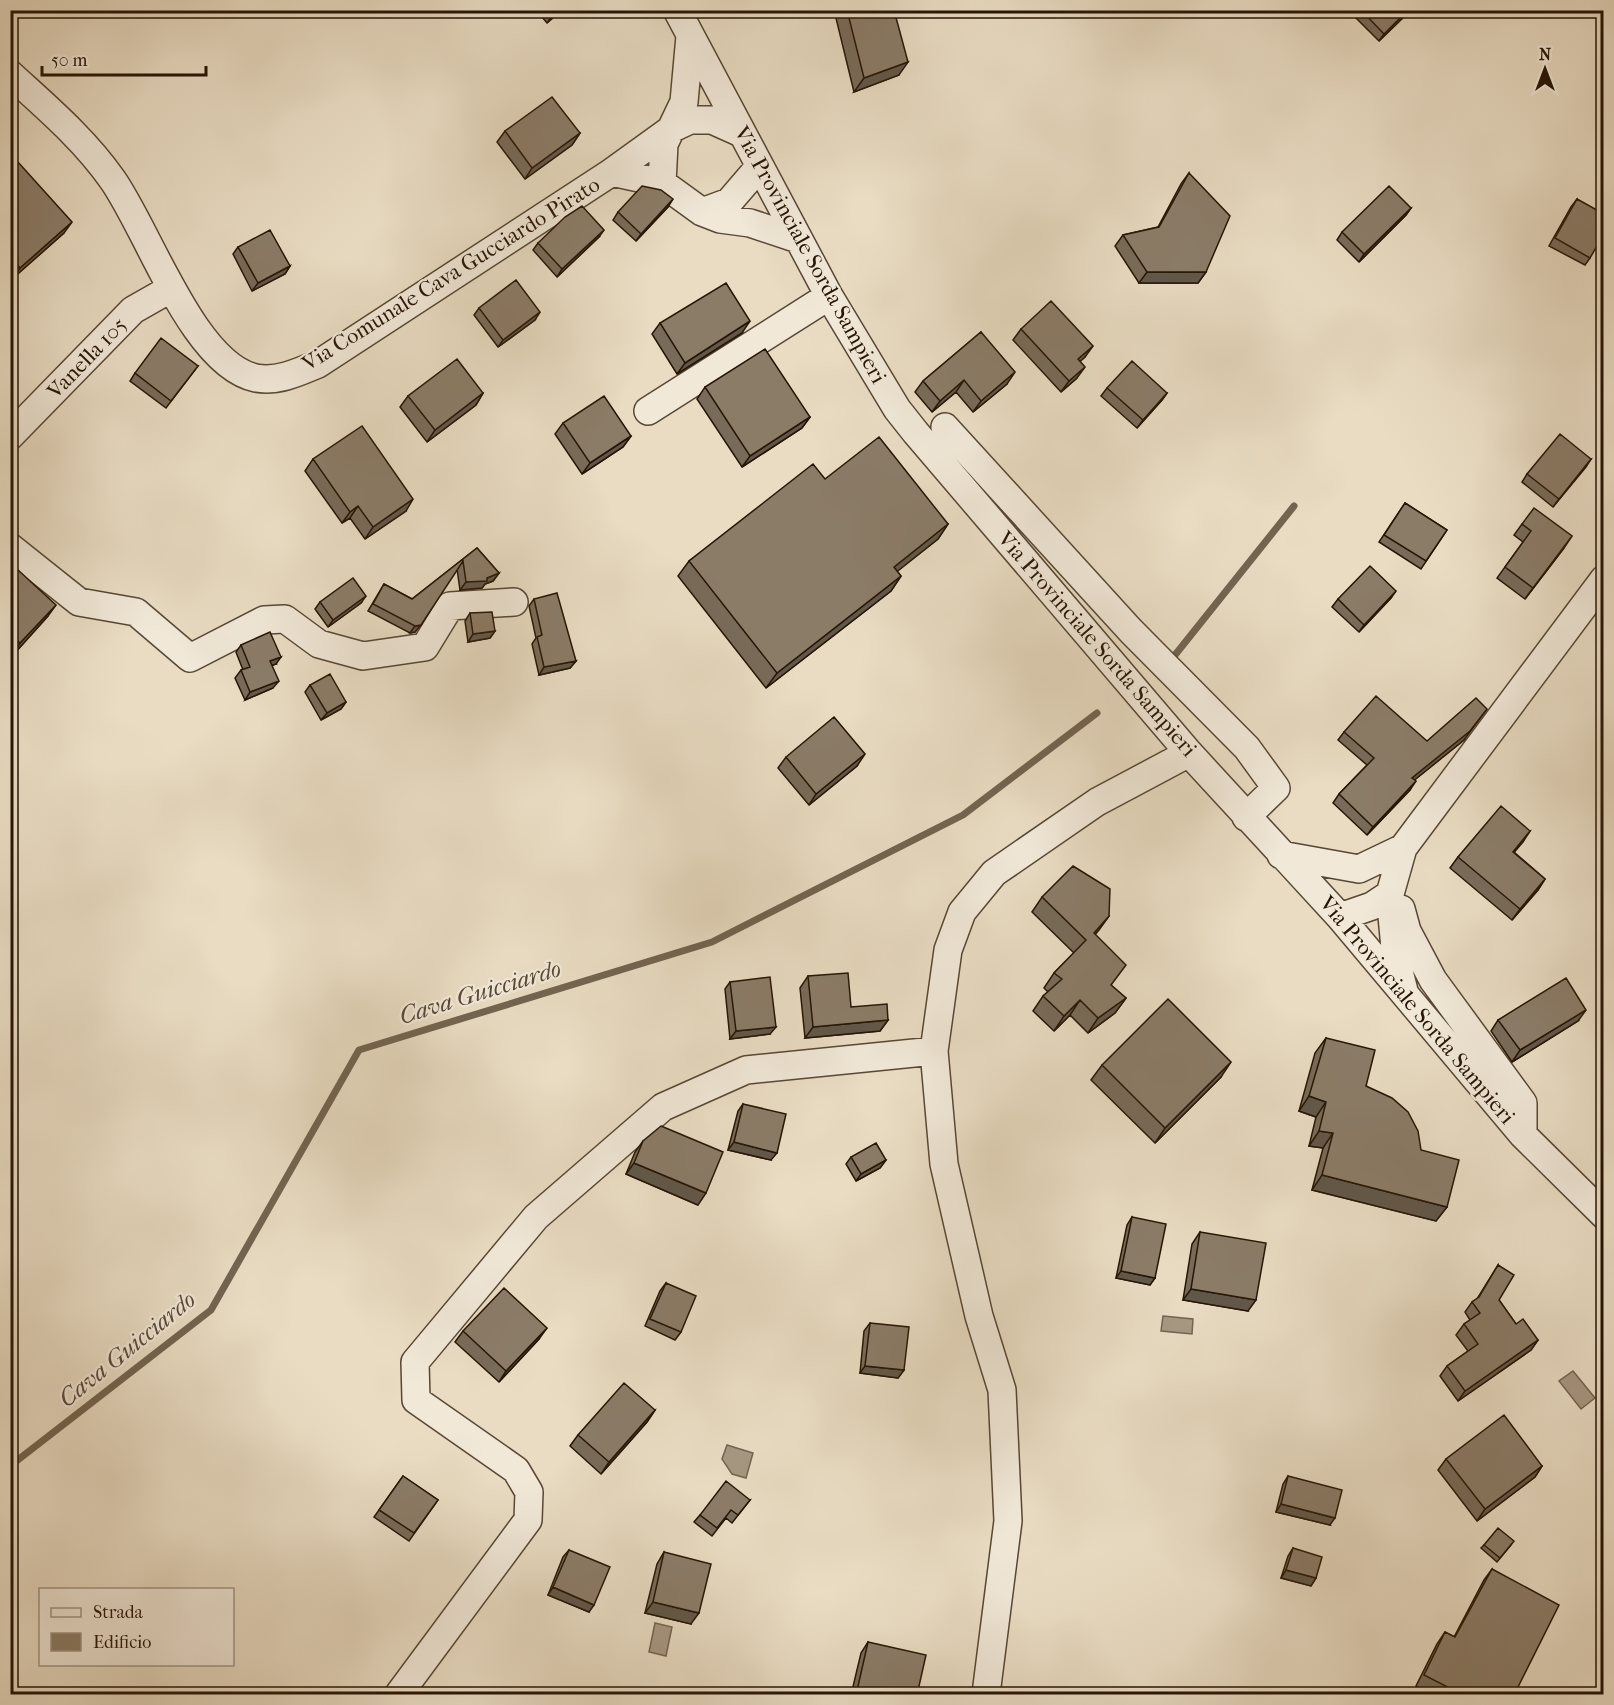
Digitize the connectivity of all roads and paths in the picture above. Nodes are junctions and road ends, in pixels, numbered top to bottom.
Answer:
1 (677, 10) edge
2 (690, 35) junction
3 (10, 74) edge
4 (673, 128) junction
5 (741, 133) junction
6 (759, 167) junction
7 (612, 172) junction
8 (663, 183) junction
9 (702, 212) junction
10 (798, 239) junction
11 (170, 289) junction
12 (829, 296) junction
13 (648, 411) dead end
14 (945, 427) dead end
15 (10, 436) edge
16 (10, 547) edge
17 (1599, 596) edge
18 (514, 602) dead end
19 (1189, 753) junction
20 (1246, 817) junction
21 (1403, 848) junction
22 (1281, 855) junction
23 (1359, 869) junction
24 (1393, 885) junction
25 (1340, 917) junction
26 (1406, 998) junction
27 (934, 1051) junction
28 (1524, 1135) junction
29 (1604, 1215) edge
30 (399, 1695) edge
31 (986, 1695) edge

1 - 2 street, Via Provinciale Sorda Sampieri
2 - 4 street
2 - 5 street, Via Provinciale Sorda Sampieri
3 - 11 street, Via Comunale Cava Gucciardo Pirato
4 - 5 street
4 - 7 street, Via Comunale Cava Gucciardo Pirato
4 - 8 street
5 - 6 street, Via Provinciale Sorda Sampieri
6 - 9 street
6 - 10 street, Via Provinciale Sorda Sampieri
7 - 8 street
7 - 11 street, Via Comunale Cava Gucciardo Pirato
8 - 9 street
9 - 10 street
10 - 12 street, Via Provinciale Sorda Sampieri
11 - 15 street, Vanella 105
12 - 13 street
12 - 19 street, Via Provinciale Sorda Sampieri
14 - 20 street
16 - 18 street
17 - 21 street
19 - 20 street, Via Provinciale Sorda Sampieri
19 - 27 street
20 - 22 street, Via Provinciale Sorda Sampieri
21 - 23 street
21 - 24 street
22 - 23 street
22 - 25 street, Via Provinciale Sorda Sampieri
23 - 25 street
24 - 25 street
24 - 26 street
24 - 28 street
25 - 26 street, Via Provinciale Sorda Sampieri
26 - 28 street, Via Provinciale Sorda Sampieri
27 - 30 street
27 - 31 street
28 - 29 street, Via Provinciale Sorda Sampieri

